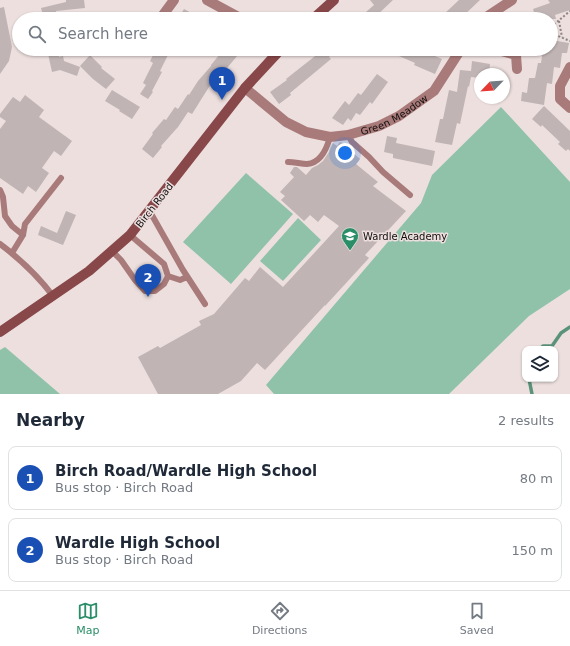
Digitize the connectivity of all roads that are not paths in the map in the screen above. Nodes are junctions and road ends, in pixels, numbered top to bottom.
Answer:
1 (174, 0) edge
2 (207, 0) edge
3 (334, 0) edge
4 (512, 0) edge
5 (223, 4) edge
6 (165, 12) edge
7 (233, 12) edge
8 (321, 12) edge
9 (494, 12) edge
10 (275, 56) edge
11 (456, 56) edge
12 (516, 56) edge
13 (570, 67) edge
14 (517, 69) dead end
15 (245, 88) junction
16 (570, 108) edge
17 (348, 135) junction
18 (330, 136) junction
19 (288, 162) dead end
20 (61, 178) dead end
21 (0, 190) edge
22 (410, 195) dead end
23 (149, 210) junction
24 (130, 234) junction
25 (23, 235) junction
26 (0, 244) edge
27 (112, 251) junction
28 (12, 253) junction
29 (168, 276) junction
30 (187, 278) junction
31 (53, 296) junction
32 (205, 304) dead end
33 (0, 332) edge

1 - 6 street
2 - 5 street
3 - 8 street
4 - 9 street
5 - 7 street
10 - 15 street, Birch Road
11 - 17 street, Green Meadow
12 - 14 street
13 - 16 street
15 - 18 street, Green Meadow
15 - 23 street, Birch Road
17 - 18 street, Green Meadow
17 - 22 lane
18 - 19 lane
20 - 25 lane
21 - 25 lane
23 - 24 street, Birch Road
23 - 30 lane
24 - 27 street, Birch Road
24 - 29 lane
25 - 28 lane
26 - 28 lane
27 - 29 lane
27 - 31 street, Birch Road
28 - 31 lane
29 - 30 lane
30 - 32 lane
31 - 33 street, Birch Road

